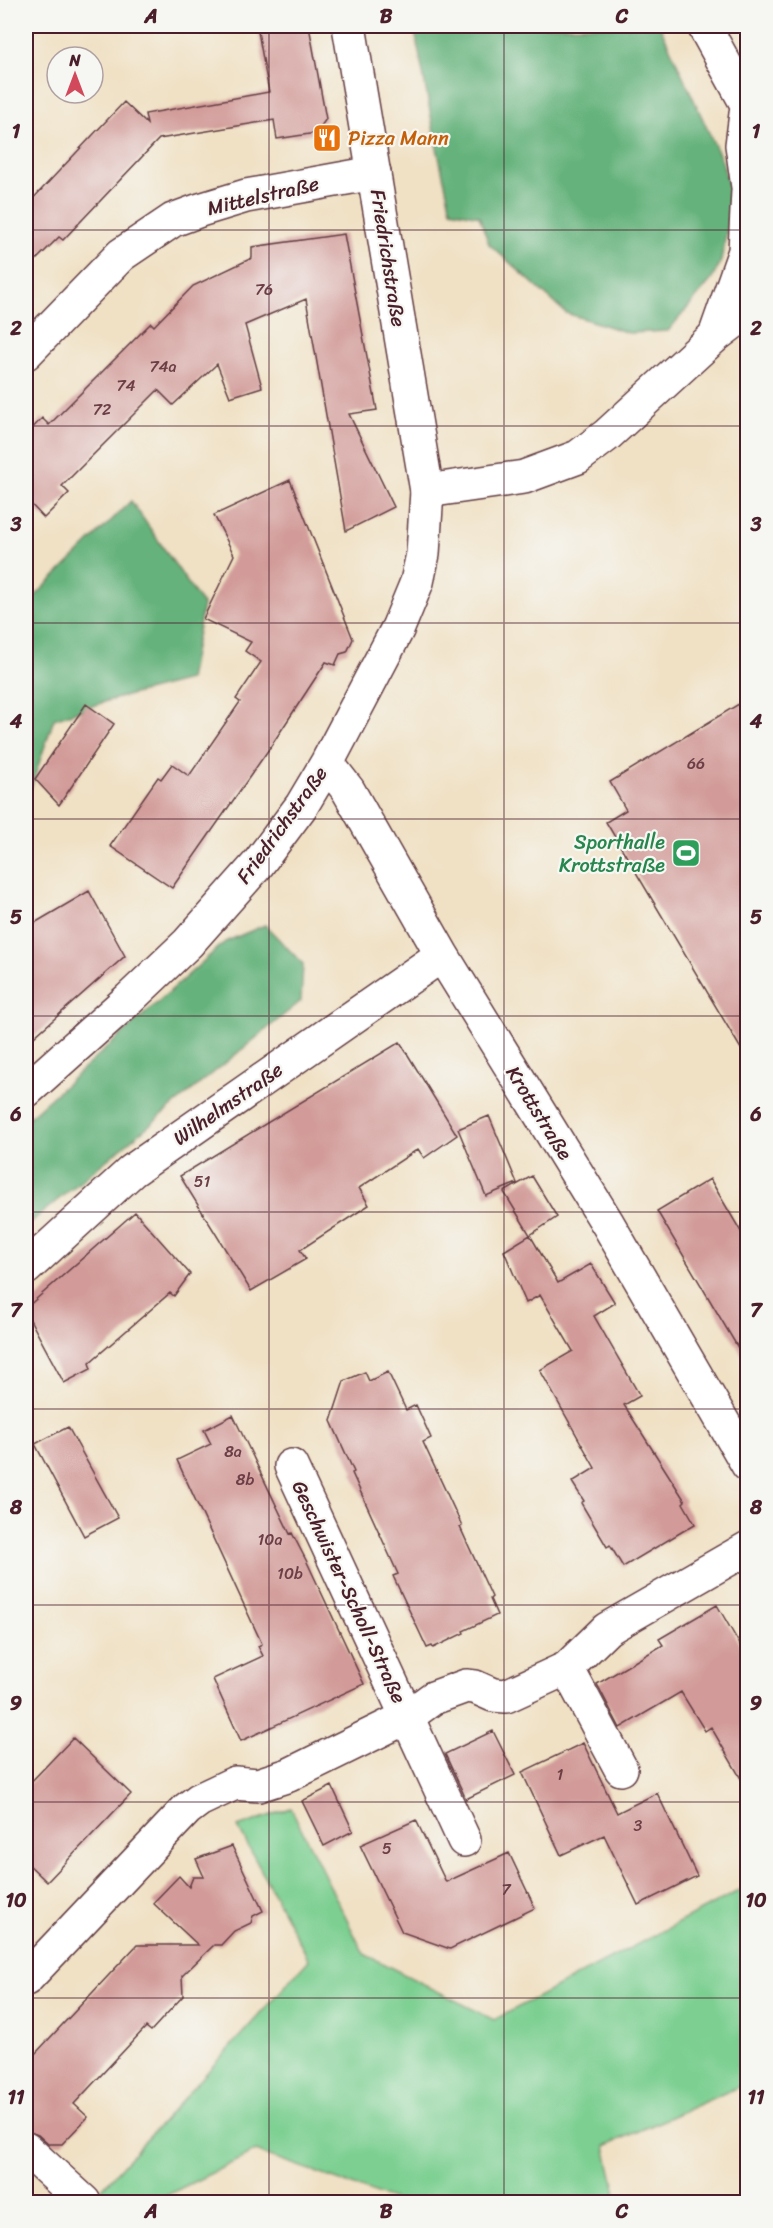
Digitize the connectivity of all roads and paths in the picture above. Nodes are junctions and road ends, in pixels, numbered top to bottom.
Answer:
1 (348, 26) edge
2 (704, 26) edge
3 (747, 106) edge
4 (374, 173) junction
5 (747, 189) edge
6 (747, 311) edge
7 (715, 336) junction
8 (26, 352) edge
9 (427, 491) junction
10 (327, 763) junction
11 (442, 955) junction
12 (26, 1091) edge
13 (26, 1268) edge
14 (747, 1465) edge
15 (291, 1466) dead end
16 (747, 1548) edge
17 (567, 1668) junction
18 (407, 1717) junction
19 (621, 1769) dead end
20 (464, 1840) dead end
21 (26, 1979) edge
22 (26, 2149) edge
23 (84, 2202) edge

1 - 4 street, Friedrichstraße
2 - 3 street
3 - 5 street
4 - 8 street, Mittelstraße
4 - 9 street, Friedrichstraße
5 - 7 street
6 - 7 street
7 - 9 street
9 - 10 street, Friedrichstraße
10 - 11 street, Krottstraße
10 - 12 street, Friedrichstraße
11 - 13 street, Wilhelmstraße
11 - 14 street, Krottstraße
15 - 18 street, Geschwister-Scholl-Straße
16 - 17 street, Geschwister-Scholl-Straße
17 - 18 street, Geschwister-Scholl-Straße
17 - 19 street
18 - 20 street, Geschwister-Scholl-Straße
18 - 21 street, Geschwister-Scholl-Straße
22 - 23 street

